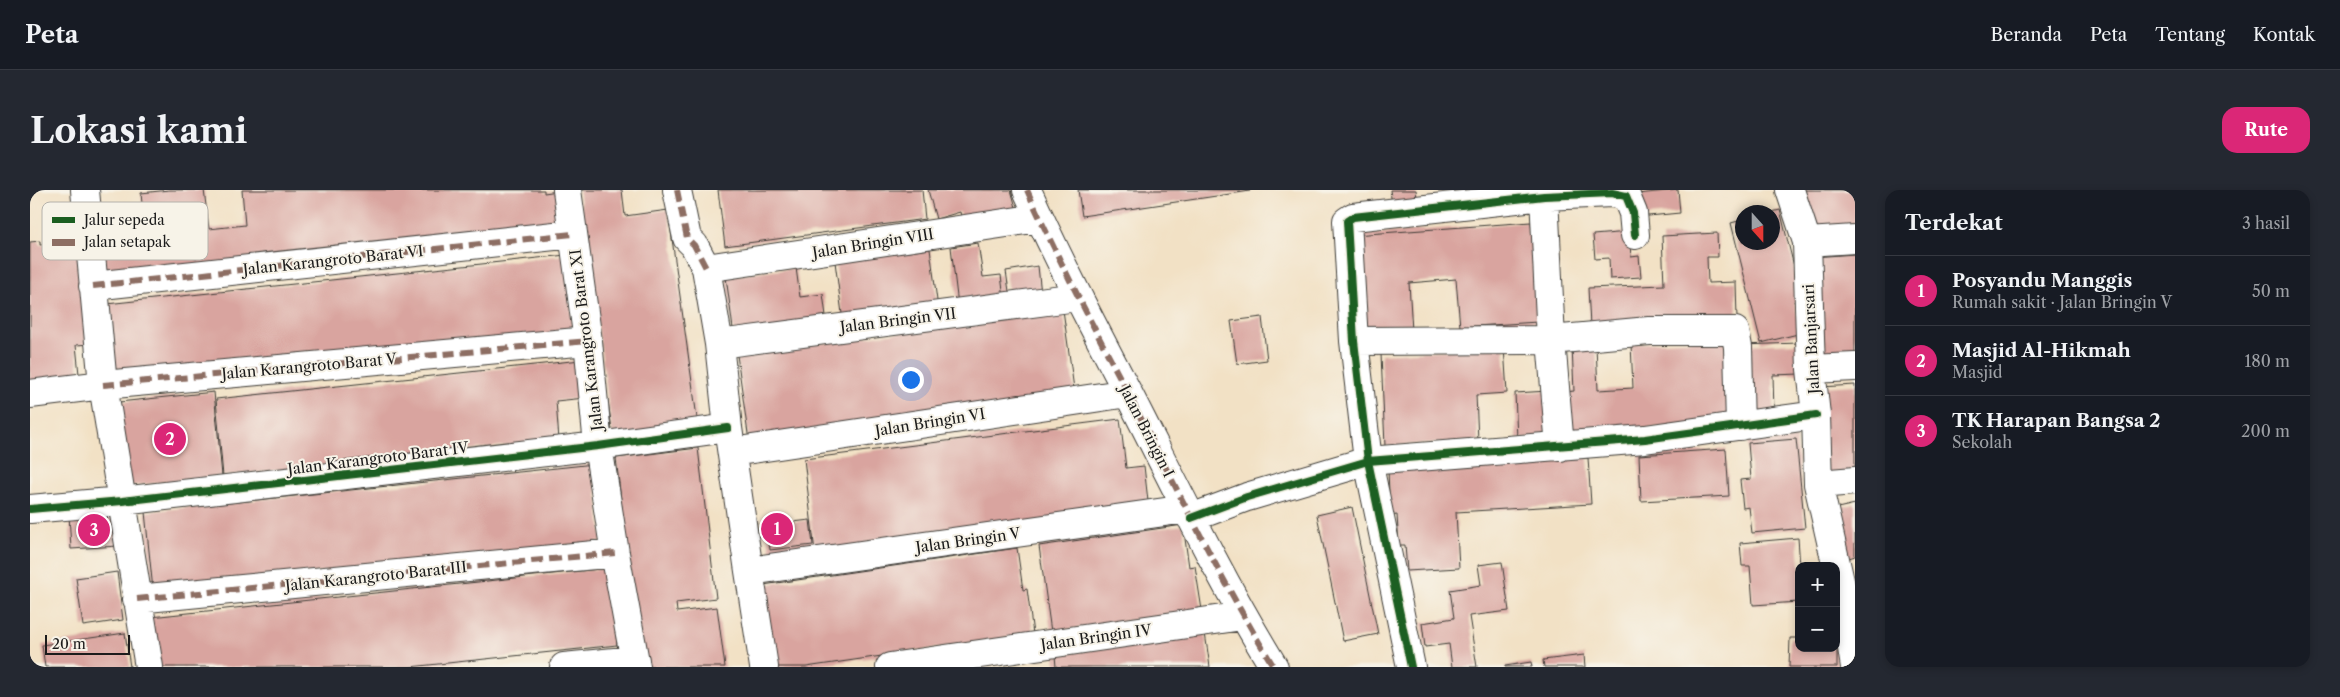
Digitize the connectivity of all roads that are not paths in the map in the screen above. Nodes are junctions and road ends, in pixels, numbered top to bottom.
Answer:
1 (567, 190) edge
2 (677, 190) edge
3 (1027, 190) edge
4 (1790, 190) edge
5 (1544, 196) junction
6 (1039, 218) junction
7 (573, 234) junction
8 (1635, 235) dead end
9 (1855, 239) edge
10 (1807, 242) junction
11 (91, 260) edge
12 (706, 268) junction
13 (93, 286) junction
14 (1077, 297) junction
15 (1551, 340) junction
16 (588, 341) junction
17 (1354, 341) junction
18 (719, 344) junction
19 (1855, 366) edge
20 (1811, 369) junction
21 (103, 385) junction
22 (1128, 393) junction
23 (30, 394) edge
24 (1816, 416) junction
25 (1740, 426) junction
26 (730, 440) junction
27 (598, 446) junction
28 (1560, 447) junction
29 (1368, 461) junction
30 (1855, 481) edge
31 (1818, 484) junction
32 (122, 501) junction
33 (30, 509) edge
34 (1198, 512) junction
35 (615, 553) junction
36 (749, 571) junction
37 (137, 599) junction
38 (1850, 602) edge
39 (1243, 616) junction
40 (636, 664) edge
41 (149, 667) edge
42 (564, 667) edge
43 (764, 667) edge
44 (890, 667) edge
45 (1274, 667) edge
46 (1411, 667) edge
47 (1855, 667) edge

1 - 7 street, Jalan Karangroto Barat XI
2 - 12 street
3 - 6 street, Jalan Bringin I
4 - 10 street, Jalan Banjarsari
5 - 8 street
5 - 15 street
5 - 17 street
6 - 12 street, Jalan Bringin VIII
6 - 14 street, Jalan Bringin I
7 - 13 street, Jalan Karangroto Barat VI
7 - 16 street, Jalan Karangroto Barat XI
9 - 10 street
10 - 20 street, Jalan Banjarsari
11 - 13 street
12 - 18 street
13 - 21 street
14 - 18 street, Jalan Bringin VII
14 - 22 street, Jalan Bringin I
15 - 17 street
15 - 25 street
15 - 28 street
16 - 21 street, Jalan Karangroto Barat V
16 - 27 street, Jalan Karangroto Barat XI
17 - 29 street
18 - 26 street
19 - 20 street
20 - 24 street, Jalan Banjarsari
21 - 23 street, Jalan Karangroto Barat V
21 - 32 street
22 - 26 street, Jalan Bringin VI
22 - 34 street, Jalan Bringin I
24 - 25 street, Jalan Bringin V
24 - 31 street, Jalan Banjarsari
25 - 28 street, Jalan Bringin V
26 - 27 street, Jalan Karangroto Barat IV
26 - 36 street
27 - 32 street, Jalan Karangroto Barat IV
27 - 35 street, Jalan Karangroto Barat XI
28 - 29 street, Jalan Bringin V
29 - 34 street, Jalan Bringin V
29 - 46 street
30 - 31 street
31 - 38 street, Jalan Banjarsari
32 - 33 street, Jalan Karangroto Barat IV
32 - 37 street
34 - 36 street, Jalan Bringin V
34 - 39 street, Jalan Bringin I
35 - 37 street, Jalan Karangroto Barat III
35 - 40 street, Jalan Karangroto Barat XI
36 - 43 street
37 - 41 street
38 - 47 street, Jalan Banjarsari
39 - 44 street, Jalan Bringin IV
39 - 45 street, Jalan Bringin I
40 - 42 street

